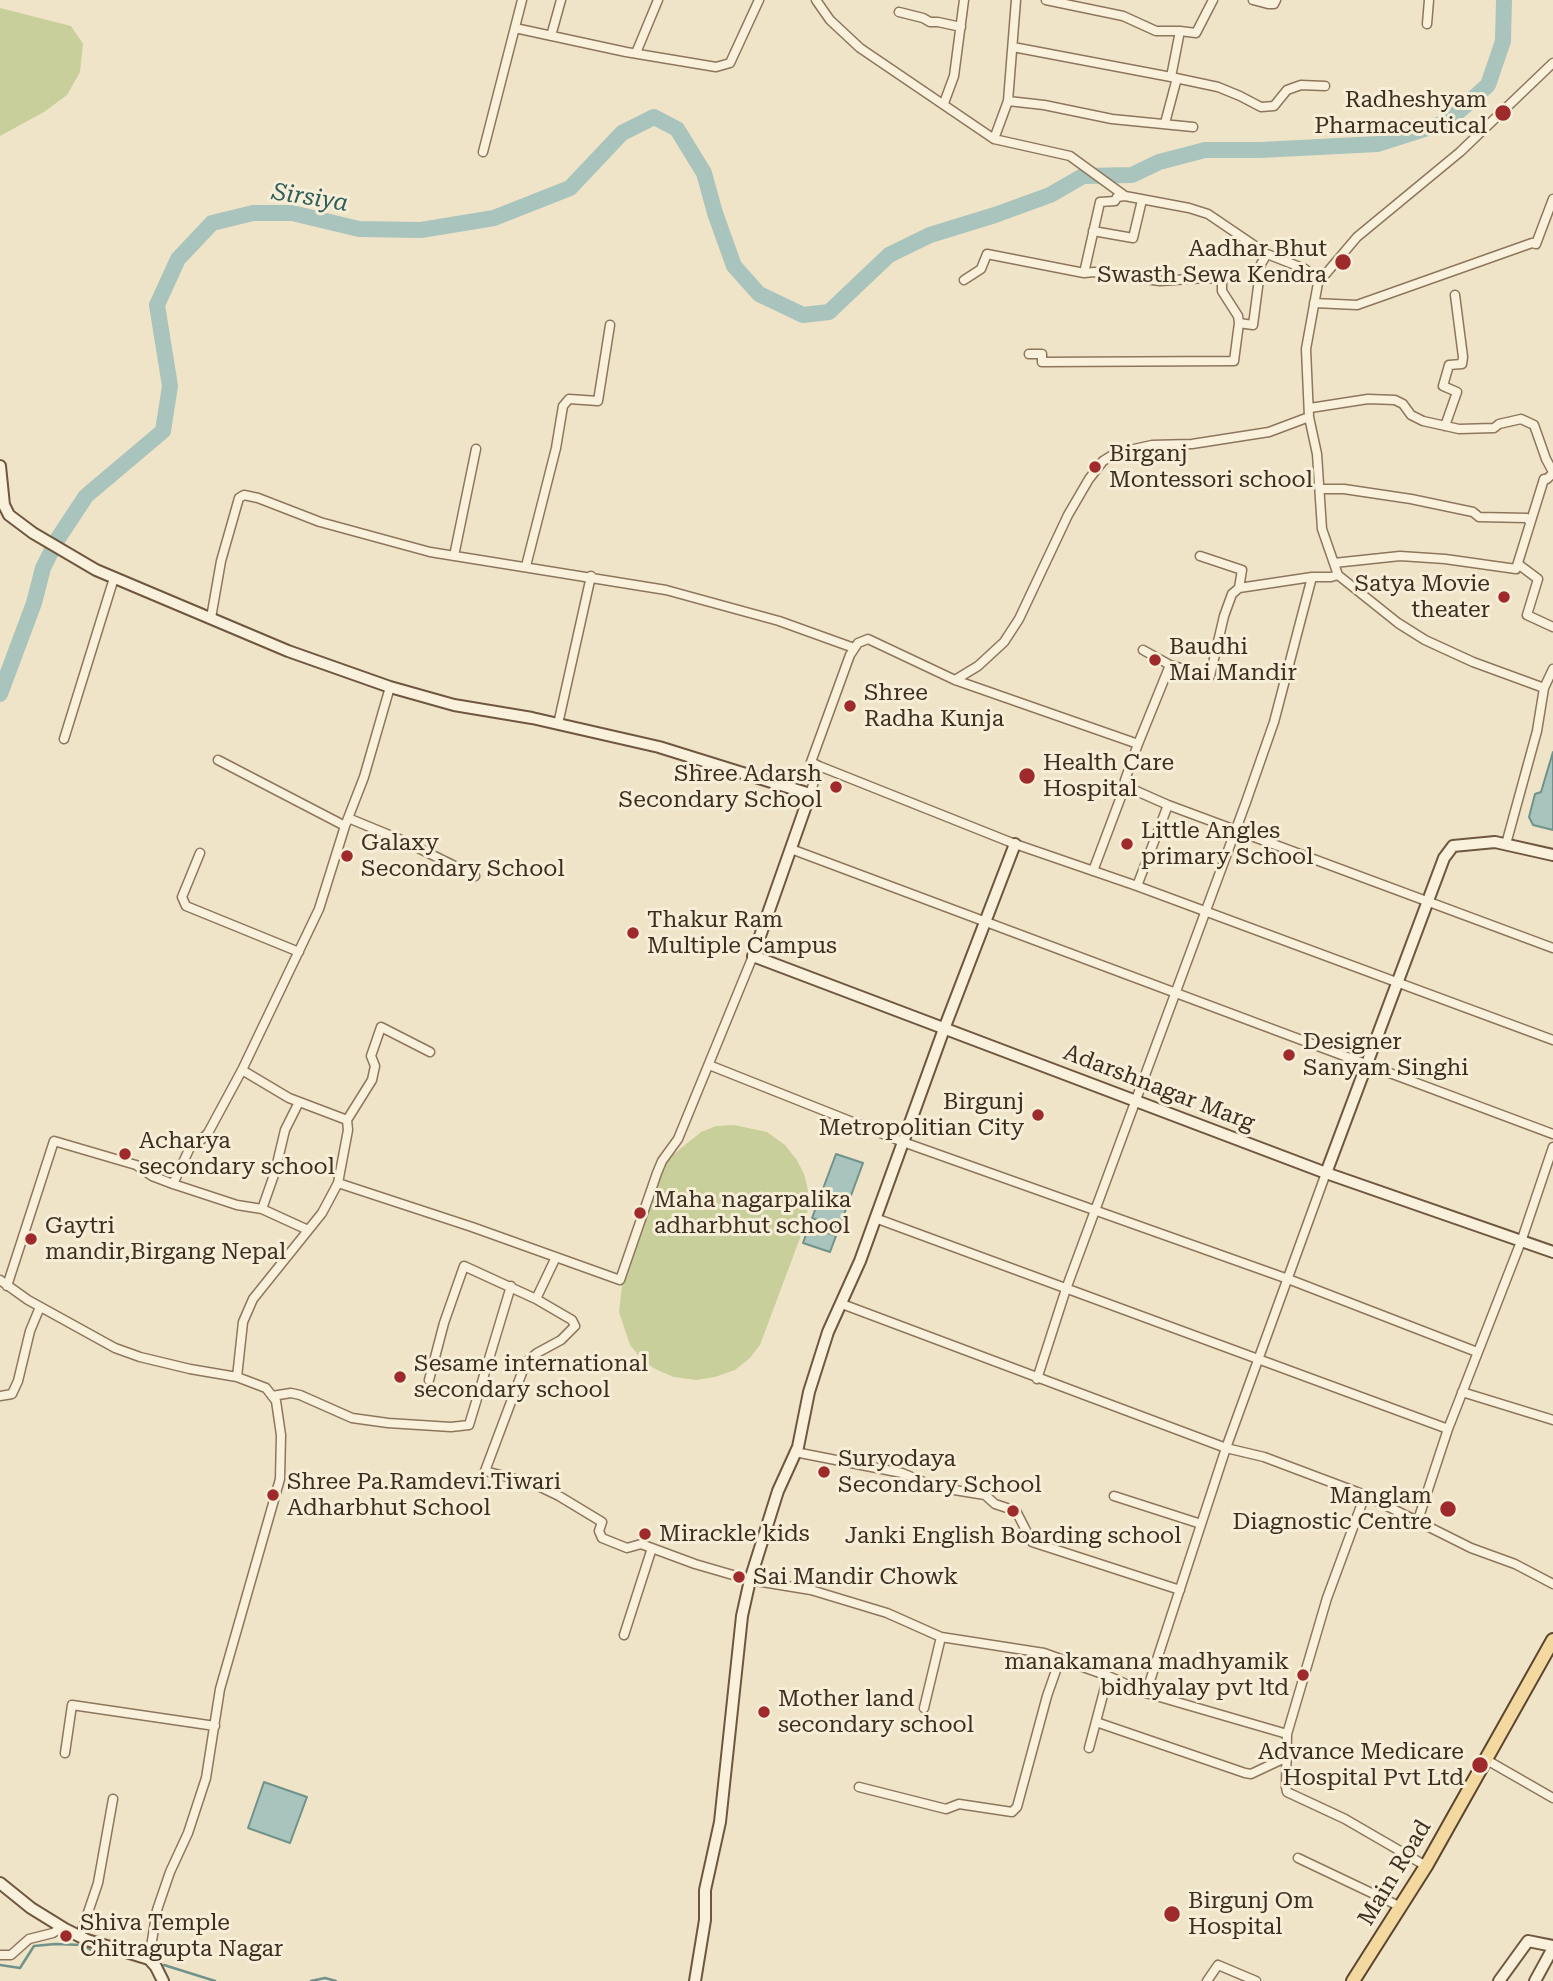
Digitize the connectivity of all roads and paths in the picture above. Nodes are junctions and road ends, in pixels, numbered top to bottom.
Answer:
1 (522, 0) edge
2 (561, 0) edge
3 (657, 0) edge
4 (759, 0) edge
5 (816, 0) edge
6 (964, 0) edge
7 (1016, 0) edge
8 (1046, 0) edge
9 (1213, 0) edge
10 (1253, 0) edge
11 (1276, 0) edge
12 (1429, 0) edge
13 (899, 12) dead end
14 (1426, 24) dead end
15 (961, 27) junction
16 (514, 28) junction
17 (1180, 31) junction
18 (551, 36) junction
19 (1013, 47) junction
20 (636, 53) junction
21 (1553, 62) edge
22 (1174, 77) junction
23 (1325, 86) dead end
24 (1008, 101) junction
25 (944, 103) junction
26 (1165, 124) junction
27 (1193, 127) dead end
28 (994, 139) junction
29 (483, 152) dead end
30 (1122, 195) junction
31 (1553, 199) edge
32 (1142, 200) junction
33 (1093, 230) junction
34 (1267, 254) junction
35 (1084, 273) junction
36 (964, 280) dead end
37 (1318, 283) junction
38 (1455, 295) dead end
39 (1314, 303) junction
40 (1239, 323) junction
41 (610, 325) dead end
42 (1029, 354) dead end
43 (1309, 412) junction
44 (1445, 426) junction
45 (476, 449) dead end
46 (0, 466) edge
47 (1553, 472) edge
48 (1320, 489) junction
49 (1530, 522) junction
50 (454, 556) junction
51 (1200, 556) dead end
52 (1334, 563) junction
53 (1518, 564) junction
54 (526, 566) junction
55 (1338, 575) junction
56 (592, 576) junction
57 (1312, 577) junction
58 (114, 578) junction
59 (1239, 588) junction
60 (211, 618) junction
61 (1553, 627) edge
62 (854, 648) junction
63 (1143, 650) dead end
64 (1170, 665) junction
65 (1553, 669) edge
66 (955, 680) junction
67 (390, 687) junction
68 (1544, 688) junction
69 (558, 724) junction
70 (64, 739) dead end
71 (1138, 744) junction
72 (218, 760) dead end
73 (819, 766) junction
74 (1125, 786) junction
75 (810, 794) junction
76 (1168, 805) junction
77 (347, 822) junction
78 (1236, 830) junction
79 (1016, 844) junction
80 (1506, 844) junction
81 (791, 849) junction
82 (200, 853) dead end
83 (1553, 855) edge
84 (1093, 871) junction
85 (475, 876) dead end
86 (1137, 886) junction
87 (1427, 902) junction
88 (1206, 912) junction
89 (984, 923) junction
90 (1553, 948) edge
91 (299, 952) junction
92 (753, 956) junction
93 (1397, 983) junction
94 (1176, 993) junction
95 (944, 1029) junction
96 (1553, 1040) edge
97 (430, 1052) dead end
98 (709, 1065) junction
99 (1366, 1065) junction
100 (242, 1070) junction
101 (299, 1102) junction
102 (1136, 1102) junction
103 (348, 1121) junction
104 (1553, 1134) edge
105 (903, 1142) junction
106 (1553, 1147) edge
107 (1326, 1173) junction
108 (338, 1183) junction
109 (173, 1184) junction
110 (262, 1209) junction
111 (1095, 1209) junction
112 (875, 1218) junction
113 (308, 1230) junction
114 (1522, 1239) junction
115 (1553, 1252) edge
116 (556, 1257) junction
117 (1287, 1279) junction
118 (4, 1283) edge
119 (511, 1286) junction
120 (1066, 1289) junction
121 (536, 1299) junction
122 (842, 1304) junction
123 (40, 1307) junction
124 (1478, 1352) junction
125 (1258, 1360) junction
126 (237, 1377) junction
127 (1037, 1379) junction
128 (429, 1380) dead end
129 (1462, 1392) junction
130 (0, 1396) edge
131 (272, 1396) junction
132 (1553, 1420) edge
133 (1448, 1429) junction
134 (1226, 1448) junction
135 (795, 1452) junction
136 (1364, 1495) junction
137 (1114, 1496) dead end
138 (1418, 1520) junction
139 (1201, 1524) junction
140 (652, 1548) junction
141 (750, 1580) junction
142 (1553, 1584) edge
143 (1180, 1590) junction
144 (624, 1635) dead end
145 (941, 1637) junction
146 (1553, 1640) edge
147 (1060, 1659) junction
148 (1108, 1676) junction
149 (1146, 1693) junction
150 (924, 1708) dead end
151 (1096, 1722) junction
152 (215, 1726) junction
153 (1287, 1734) junction
154 (1089, 1748) dead end
155 (65, 1753) dead end
156 (1286, 1758) junction
157 (1486, 1759) junction
158 (859, 1787) dead end
159 (1553, 1798) edge
160 (113, 1799) dead end
161 (1298, 1858) dead end
162 (1426, 1866) junction
163 (0, 1883) edge
164 (1399, 1906) junction
165 (62, 1927) junction
166 (80, 1936) junction
167 (1553, 1947) edge
168 (0, 1955) edge
169 (149, 1959) junction
170 (163, 1981) edge
171 (695, 1981) edge
172 (1207, 1981) edge
173 (1256, 1981) edge
174 (1353, 1981) edge
175 (1499, 1981) edge
176 (1535, 1981) edge

1 - 16 street
2 - 18 street
3 - 20 street
4 - 20 street
5 - 25 street
6 - 15 street
7 - 19 street
8 - 17 street
9 - 17 street
10 - 11 street
12 - 14 street
13 - 15 street
15 - 25 street
16 - 18 street
16 - 29 street
17 - 22 street
18 - 20 street
19 - 22 street
19 - 24 street
21 - 37 street
22 - 23 street
22 - 26 street
24 - 26 street
24 - 28 street
25 - 28 street
26 - 27 street
28 - 30 street
30 - 32 street
30 - 33 street
31 - 39 street
32 - 33 street
32 - 34 street
33 - 35 street
34 - 37 street
34 - 40 street
35 - 36 street
35 - 40 street
37 - 39 street
38 - 44 street
39 - 43 street
40 - 42 street
41 - 54 street
43 - 44 street
43 - 48 street
43 - 66 street
44 - 47 street
45 - 50 street
46 - 58 street
47 - 49 street
48 - 49 street
48 - 52 street
49 - 53 street
50 - 54 street
50 - 60 street
51 - 59 street
52 - 53 street
52 - 55 street
53 - 61 street
54 - 56 street
55 - 57 street
55 - 68 street
56 - 62 street
56 - 69 street
57 - 59 street
57 - 78 street
58 - 60 street
58 - 70 street
59 - 64 street
60 - 67 street
62 - 66 street
62 - 73 street
63 - 64 street
64 - 71 street
65 - 68 street
66 - 71 street
67 - 69 street
67 - 77 street
68 - 80 street
69 - 75 street
71 - 74 street
72 - 77 street
73 - 75 street
73 - 79 street
74 - 76 street
74 - 84 street
75 - 81 street
76 - 78 street
76 - 86 street
77 - 85 street
77 - 91 street
78 - 87 street
78 - 88 street
79 - 84 street
79 - 89 street
80 - 83 street
80 - 87 street
81 - 89 street
81 - 92 street
82 - 91 street
84 - 86 street
86 - 88 street
87 - 90 street
87 - 93 street
88 - 93 street
88 - 94 street
89 - 94 street
89 - 95 street
91 - 100 street
92 - 95 street, Adarshnagar Marg
92 - 98 street
93 - 96 street
93 - 99 street
94 - 99 street
94 - 102 street
95 - 102 street, Adarshnagar Marg
95 - 105 street
97 - 103 street
98 - 105 street
98 - 116 street
99 - 104 street
99 - 107 street
100 - 101 street
100 - 109 street
101 - 103 street
101 - 110 street
102 - 107 street, Adarshnagar Marg
102 - 111 street
103 - 108 street
105 - 111 street
105 - 112 street
106 - 114 street
107 - 114 street, Adarshnagar Marg
107 - 117 street
108 - 113 street
108 - 116 street
109 - 110 street
109 - 118 street
110 - 113 street
111 - 117 street
111 - 120 street
112 - 120 street
112 - 122 street
113 - 126 street
114 - 115 street, Adarshnagar Marg
114 - 124 street
116 - 121 street
117 - 124 street
117 - 125 street
118 - 123 street
119 - 121 street
119 - 128 street
119 - 131 street
120 - 125 street
120 - 127 street
121 - 140 street
122 - 127 street
122 - 135 street
123 - 126 street
123 - 130 street
124 - 129 street
125 - 133 street
125 - 134 street
126 - 131 street
127 - 134 street
129 - 132 street
129 - 133 street
131 - 152 street
133 - 138 street
134 - 136 street
134 - 139 street
135 - 141 street
135 - 143 street
136 - 138 street
136 - 153 street
137 - 139 street
138 - 142 street
139 - 143 street
140 - 141 street
140 - 144 street
141 - 145 street
141 - 171 street
143 - 149 street
145 - 147 street
145 - 150 street
146 - 157 main road, Main Road
147 - 148 street
147 - 158 street
148 - 149 street
148 - 151 street
149 - 153 street
151 - 154 street
151 - 156 street
152 - 155 street
152 - 169 street
153 - 156 street
156 - 162 street
157 - 159 street
157 - 162 main road, Main Road
160 - 166 street
161 - 164 street
162 - 164 main road, Main Road
163 - 165 street
164 - 174 main road, Main Road
165 - 166 street
165 - 168 street
166 - 169 street
167 - 175 street
167 - 176 street
169 - 170 street
172 - 173 street

